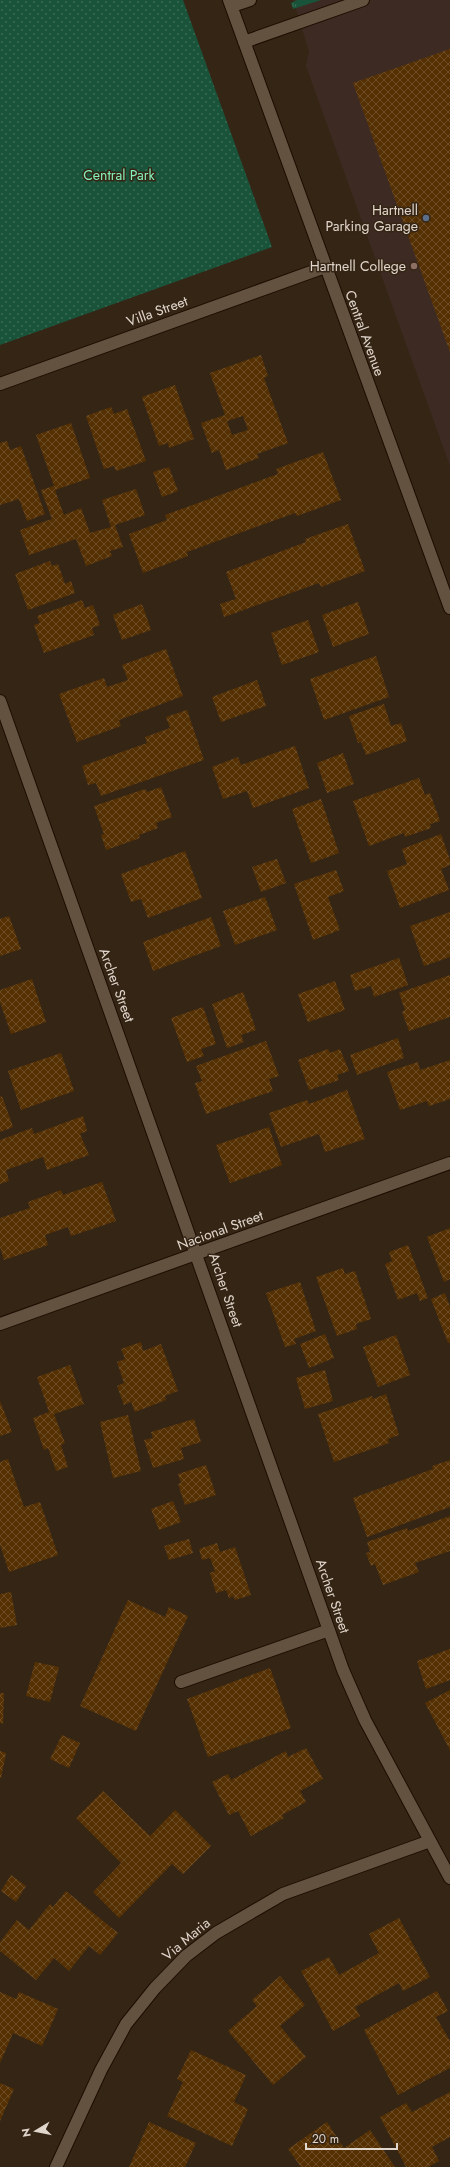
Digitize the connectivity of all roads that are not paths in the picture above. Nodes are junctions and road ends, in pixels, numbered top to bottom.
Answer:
1 (250, 0) edge
2 (362, 0) edge
3 (230, 3) edge
4 (244, 42) junction
5 (325, 267) junction
6 (0, 384) edge
7 (450, 608) edge
8 (0, 701) edge
9 (450, 1163) edge
10 (197, 1254) junction
11 (0, 1324) edge
12 (329, 1630) junction
13 (181, 1682) dead end
14 (430, 1841) junction
15 (450, 1878) edge
16 (56, 2167) edge

1 - 3 street
2 - 4 street
3 - 4 street, Central Avenue
4 - 5 street, Central Avenue
5 - 6 street, Villa Street
5 - 7 street, Central Avenue
8 - 10 street, Archer Street
9 - 10 street, Nacional Street
10 - 11 street, Nacional Street
10 - 12 street, Archer Street
12 - 13 street
12 - 14 street, Archer Street
14 - 15 street, Archer Street
14 - 16 street, Via Maria

